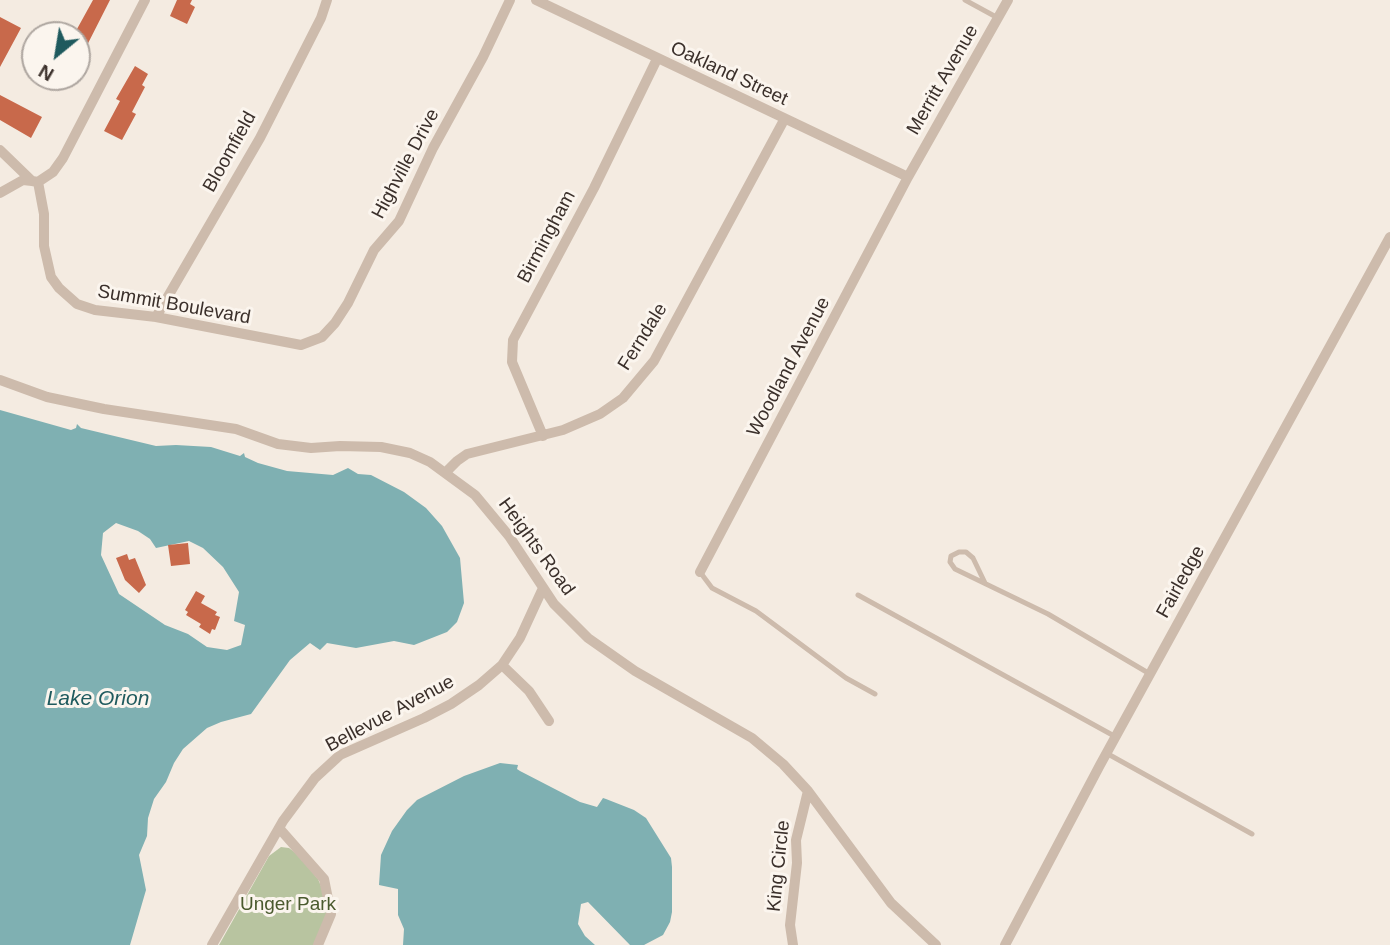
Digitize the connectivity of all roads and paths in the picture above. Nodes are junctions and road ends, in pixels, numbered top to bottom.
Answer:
1 (145, 0) edge
2 (327, 0) edge
3 (510, 0) edge
4 (536, 0) edge
5 (965, 0) edge
6 (1008, 0) edge
7 (998, 18) junction
8 (657, 59) junction
9 (784, 120) junction
10 (0, 150) edge
11 (908, 177) junction
12 (35, 182) junction
13 (0, 193) edge
14 (1390, 237) edge
15 (156, 317) junction
16 (322, 337) joint
17 (0, 380) edge
18 (543, 436) junction
19 (445, 473) junction
20 (700, 572) joint
21 (985, 583) junction
22 (543, 588) junction
23 (858, 595) dead end
24 (502, 665) junction
25 (1150, 674) junction
26 (874, 694) dead end
27 (549, 722) dead end
28 (1116, 737) junction
29 (1107, 753) junction
30 (808, 791) junction
31 (279, 828) junction
32 (1252, 834) dead end
33 (212, 945) edge
34 (318, 945) edge
35 (793, 945) edge
36 (936, 945) edge
37 (1005, 945) edge

1 - 12 street
2 - 15 street, Bloomfield
3 - 16 street, Highville Drive
4 - 8 street, Oakland Street
5 - 7 lane
6 - 7 street, Merritt Avenue
7 - 11 street, Merritt Avenue
8 - 9 street, Oakland Street
8 - 18 street, Birmingham
9 - 11 street, Oakland Street
9 - 18 street, Ferndale
10 - 12 street
11 - 20 street, Woodland Avenue
12 - 13 street
12 - 15 street, Summit Boulevard
14 - 25 street, Fairledge
15 - 16 street, Summit Boulevard
17 - 19 street, Heights Road
18 - 19 street, Ferndale
19 - 22 street, Heights Road
20 - 26 lane
21 - 21 lane
21 - 25 lane
22 - 24 street, Bellevue Avenue
22 - 30 street, Heights Road
23 - 28 lane
24 - 27 street
24 - 31 street, Bellevue Avenue
25 - 28 street, Fairledge
28 - 29 street, Fairledge
29 - 32 lane
29 - 37 street, Fairledge
30 - 35 street, King Circle
30 - 36 street, Heights Road
31 - 33 street, Bellevue Avenue
31 - 34 street

